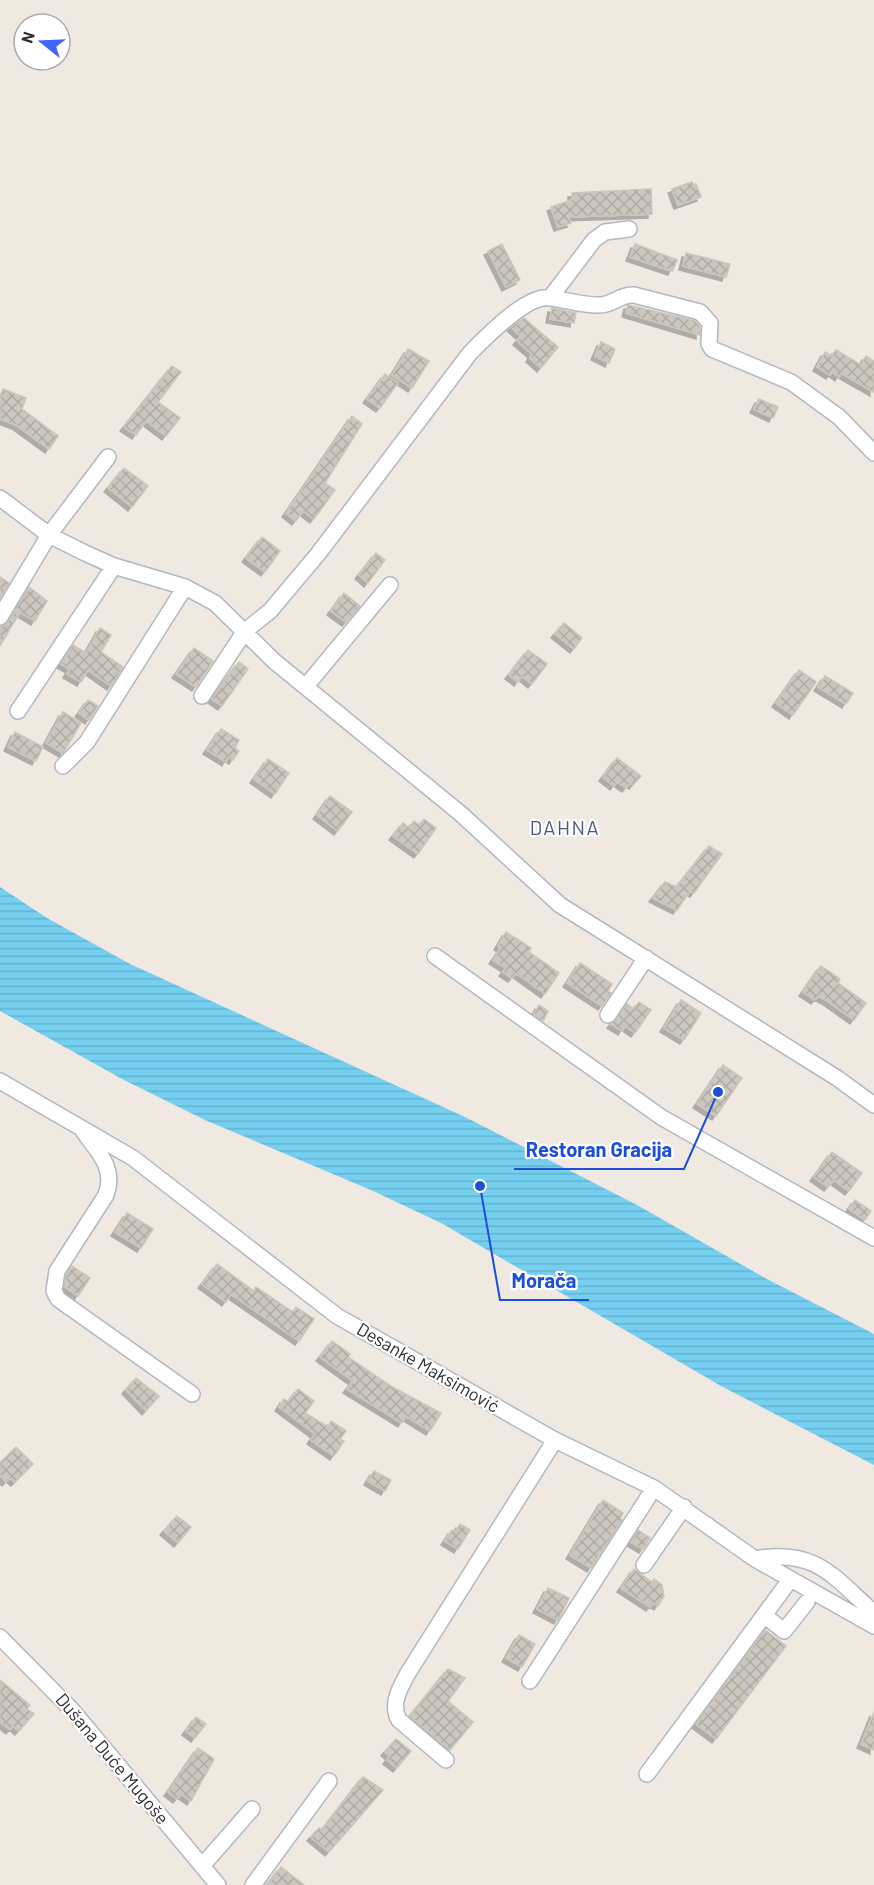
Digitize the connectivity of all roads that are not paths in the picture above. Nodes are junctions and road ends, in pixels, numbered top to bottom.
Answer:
1 (629, 229) dead end
2 (550, 298) junction
3 (874, 453) edge
4 (108, 457) dead end
5 (0, 498) edge
6 (49, 535) junction
7 (114, 566) junction
8 (390, 585) dead end
9 (185, 587) junction
10 (0, 617) edge
11 (245, 631) junction
12 (306, 686) junction
13 (202, 696) dead end
14 (18, 711) dead end
15 (63, 766) dead end
16 (435, 956) dead end
17 (646, 958) junction
18 (608, 1015) dead end
19 (0, 1081) edge
20 (874, 1105) edge
21 (80, 1127) junction
22 (874, 1238) edge
23 (192, 1394) dead end
24 (555, 1440) junction
25 (654, 1488) junction
26 (684, 1507) junction
27 (754, 1559) junction
28 (644, 1565) dead end
29 (790, 1580) junction
30 (807, 1602) dead end
31 (874, 1613) edge
32 (764, 1615) junction
33 (874, 1626) edge
34 (0, 1637) edge
35 (530, 1681) dead end
36 (446, 1760) dead end
37 (647, 1774) dead end
38 (329, 1781) dead end
39 (252, 1809) dead end
40 (202, 1866) junction
41 (218, 1885) edge
42 (253, 1885) edge

1 - 2 street
2 - 3 street
2 - 11 street
4 - 6 street
5 - 6 street
6 - 7 street
6 - 10 street
7 - 9 street
7 - 14 street
8 - 12 street
9 - 11 street
9 - 15 street
11 - 12 street
11 - 13 street
12 - 17 street
16 - 22 street
17 - 18 street
17 - 20 street
19 - 21 street, Desanke Maksimović
21 - 23 street
21 - 24 street, Desanke Maksimović
24 - 25 street, Desanke Maksimović
24 - 36 street
25 - 26 street, Desanke Maksimović
25 - 35 street
26 - 27 street, Desanke Maksimović
26 - 28 street
27 - 29 street, Desanke Maksimović
27 - 31 street
29 - 32 street
29 - 33 street, Desanke Maksimović
30 - 32 street
32 - 37 street
34 - 40 street, Dušana Duće Mugoše
38 - 42 street
39 - 40 street
40 - 41 street, Dušana Duće Mugoše

